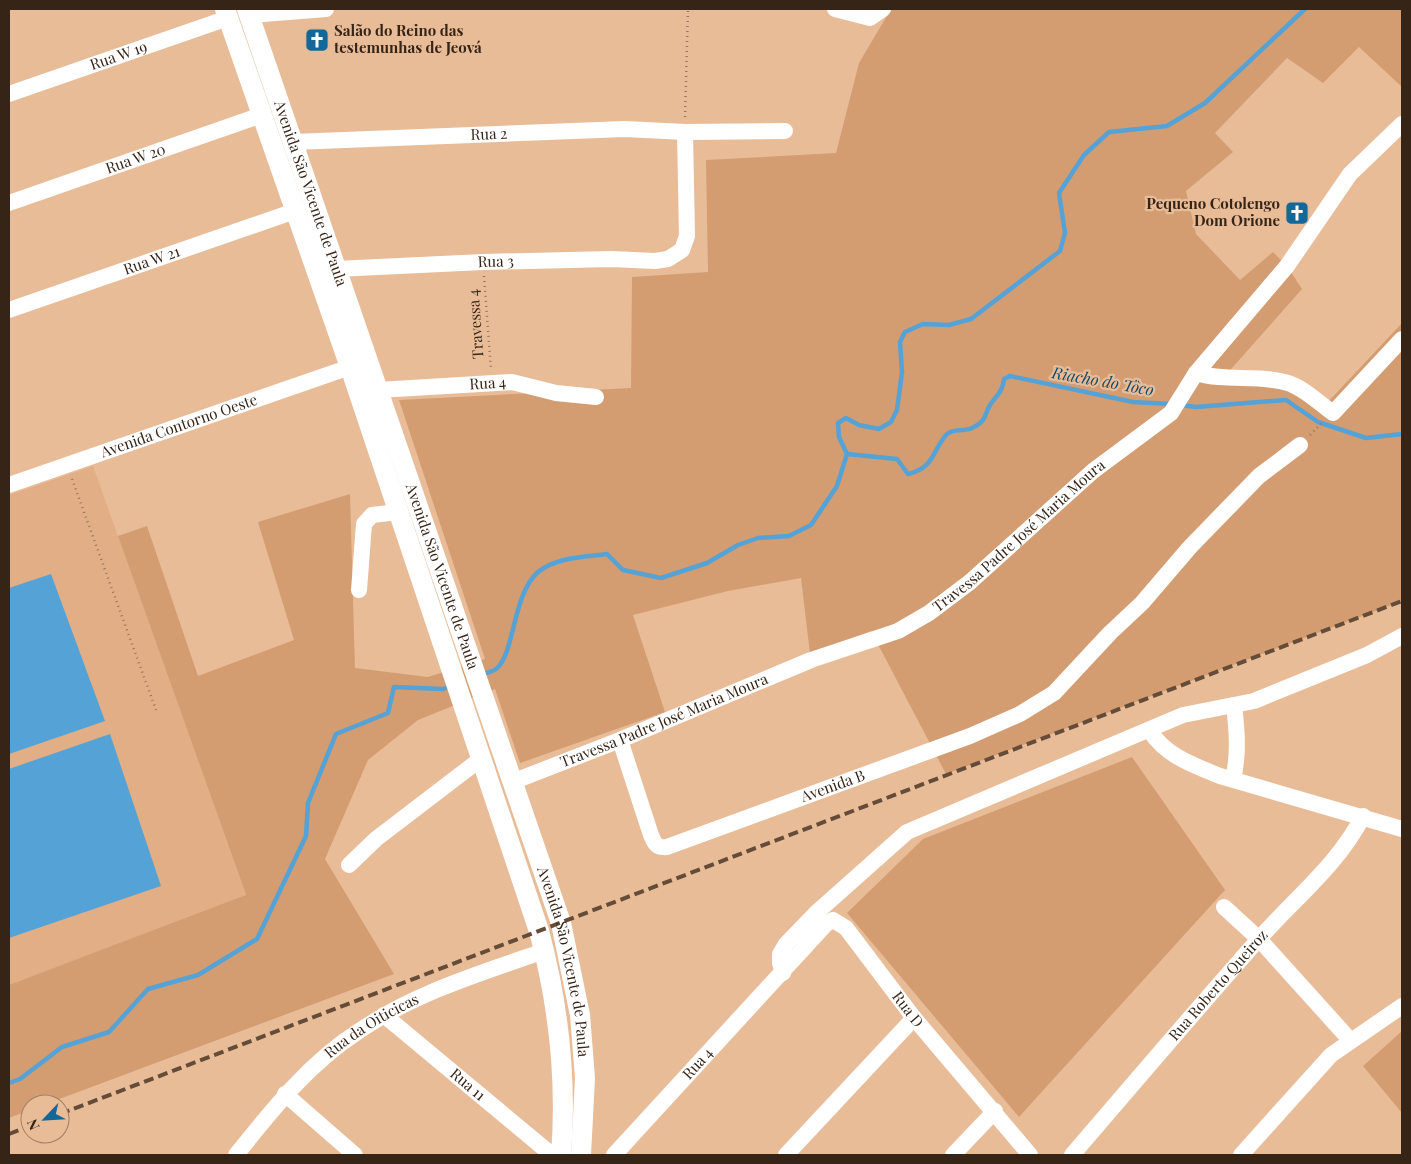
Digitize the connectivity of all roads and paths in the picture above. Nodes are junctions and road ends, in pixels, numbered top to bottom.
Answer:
1 (326, 9) edge
2 (688, 9) edge
3 (834, 9) edge
4 (883, 9) edge
5 (248, 12) edge
6 (227, 14) edge
7 (9, 94) edge
8 (262, 115) junction
9 (1402, 124) edge
10 (784, 131) dead end
11 (685, 132) junction
12 (293, 142) junction
13 (9, 203) edge
14 (296, 211) junction
15 (483, 262) junction
16 (336, 268) junction
17 (9, 310) edge
18 (1402, 339) edge
19 (350, 367) junction
20 (1196, 372) junction
21 (492, 384) junction
22 (378, 390) junction
23 (596, 397) dead end
24 (1333, 413) junction
25 (1300, 445) joint
26 (67, 465) junction
27 (9, 485) edge
28 (398, 512) junction
29 (430, 540) junction
30 (410, 547) junction
31 (359, 590) dead end
32 (1402, 636) edge
33 (1234, 705) junction
34 (156, 710) dead end
35 (1150, 730) junction
36 (620, 740) junction
37 (482, 758) junction
38 (1233, 779) junction
39 (512, 782) junction
40 (1363, 816) junction
41 (1402, 829) edge
42 (349, 865) dead end
43 (1224, 908) dead end
44 (1259, 939) junction
45 (544, 951) junction
46 (783, 973) junction
47 (1402, 1006) edge
48 (384, 1015) junction
49 (914, 1018) junction
50 (1350, 1040) junction
51 (284, 1094) junction
52 (994, 1111) junction
53 (236, 1155) edge
54 (355, 1155) edge
55 (552, 1155) edge
56 (561, 1155) edge
57 (581, 1155) edge
58 (614, 1155) edge
59 (786, 1155) edge
60 (953, 1155) edge
61 (1030, 1155) edge
62 (1072, 1155) edge
63 (1241, 1155) edge

1 - 5 street
2 - 11 path
3 - 4 street
5 - 12 main road, Avenida São Vicente de Paula
6 - 7 street, Rua W 19
6 - 8 main road, Avenida São Vicente de Paula
8 - 13 street, Rua W 20
8 - 14 main road, Avenida São Vicente de Paula
9 - 20 street, Travessa Padre José Maria Moura
10 - 11 street, Rua 2
11 - 12 street, Rua 2
11 - 15 street, Rua 3
12 - 16 main road, Avenida São Vicente de Paula
14 - 17 street, Rua W 21
14 - 19 main road, Avenida São Vicente de Paula
15 - 16 street, Rua 3
15 - 21 path, Travessa 4
16 - 22 main road, Avenida São Vicente de Paula
18 - 24 street
19 - 26 street, Avenida Contorno Oeste
19 - 28 main road, Avenida São Vicente de Paula
20 - 24 street
20 - 36 street, Travessa Padre José Maria Moura
21 - 22 street, Rua 4
21 - 23 street, Rua 4
22 - 29 main road, Avenida São Vicente de Paula
24 - 25 path
25 - 36 street, Avenida B
26 - 27 street, Avenida Contorno Oeste
26 - 34 path
28 - 30 main road, Avenida São Vicente de Paula
28 - 31 street
29 - 30 main road
29 - 39 main road, Avenida São Vicente de Paula
30 - 37 main road, Avenida São Vicente de Paula
32 - 33 street
33 - 35 street
33 - 38 street
35 - 38 street
35 - 46 street
36 - 39 street, Travessa Padre José Maria Moura
37 - 42 street
37 - 45 main road, Avenida São Vicente de Paula
38 - 40 street
39 - 57 main road, Avenida São Vicente de Paula
40 - 41 street
40 - 44 street, Rua Roberto Queiroz
43 - 44 street
44 - 50 street
44 - 62 street, Rua Roberto Queiroz
45 - 48 street, Rua da Oiticicas
45 - 56 main road, Avenida São Vicente de Paula
46 - 49 street, Rua D
46 - 58 street, Rua 4
47 - 50 street
48 - 51 street, Rua da Oiticicas
48 - 55 street, Rua 11
49 - 52 street, Rua D
49 - 59 street
50 - 63 street
51 - 53 street, Rua da Oiticicas
51 - 54 street
52 - 60 street
52 - 61 street, Rua D

